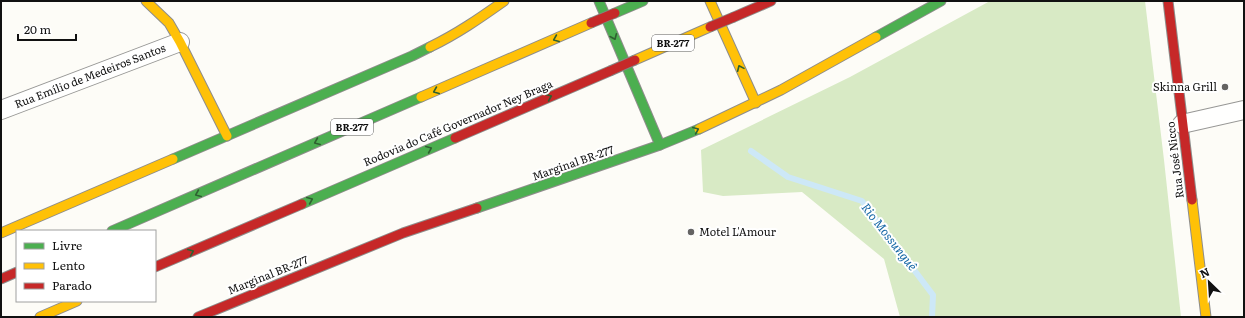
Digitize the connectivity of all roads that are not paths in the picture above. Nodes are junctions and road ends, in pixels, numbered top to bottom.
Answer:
1 (146, 1) edge
2 (504, 1) edge
3 (599, 1) edge
4 (644, 1) edge
5 (710, 1) edge
6 (771, 1) edge
7 (941, 1) edge
8 (1168, 1) edge
9 (180, 42) junction
10 (756, 103) junction
11 (1, 110) edge
12 (1244, 110) edge
13 (1182, 124) junction
14 (227, 136) junction
15 (660, 145) junction
16 (114, 230) edge
17 (1, 233) edge
18 (156, 268) edge
19 (16, 272) edge
20 (1, 279) edge
21 (75, 302) edge
22 (40, 317) edge
23 (198, 317) edge
24 (1206, 317) edge

1 - 9 main road
2 - 14 main road
3 -> 15 main road
4 -> 16 main road, BR-277, bridge
10 -> 5 main road
18 -> 6 main road, Rodovia do Café Governador Ney Braga / BR-277, bridge
7 - 10 main road, Marginal BR-277
8 - 13 main road, Rua José Nicco
9 - 11 street, Rua Emílio de Medeiros Santos
9 - 14 main road
15 -> 10 main road, Marginal BR-277
12 - 13 street
13 - 24 main road, Rua José Nicco
14 - 17 main road
15 - 23 main road, Marginal BR-277
19 - 20 main road
21 - 22 main road

